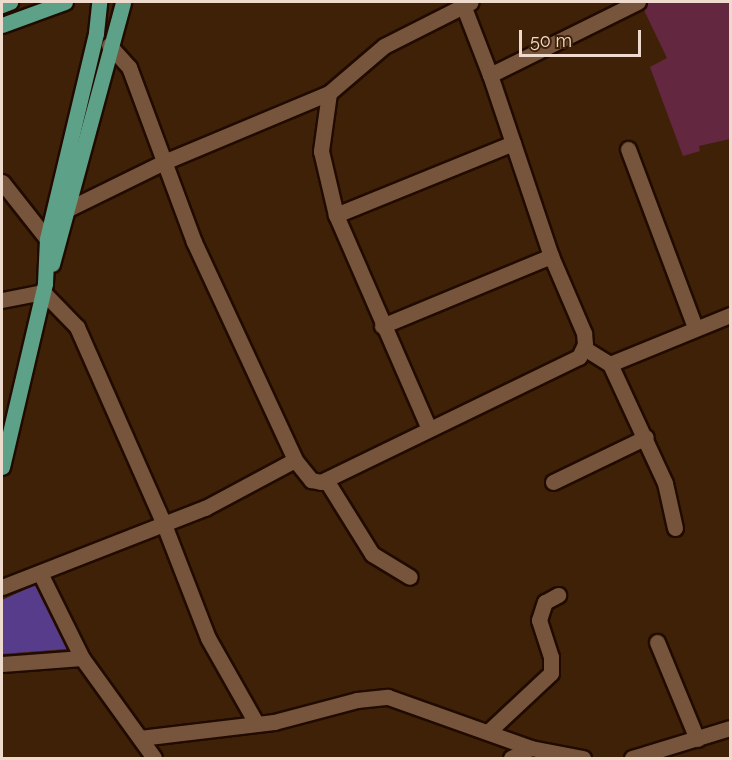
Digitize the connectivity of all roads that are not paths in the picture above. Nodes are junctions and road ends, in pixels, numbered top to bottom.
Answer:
1 (10, 2) edge
2 (65, 2) edge
3 (99, 2) edge
4 (123, 2) edge
5 (638, 2) edge
6 (467, 3) edge
7 (2, 5) edge
8 (2, 25) edge
9 (109, 45) junction
10 (490, 75) junction
11 (328, 93) junction
12 (513, 143) junction
13 (628, 149) dead end
14 (164, 162) junction
15 (2, 182) edge
16 (66, 210) junction
17 (336, 215) junction
18 (47, 239) junction
19 (551, 256) junction
20 (44, 288) junction
21 (2, 300) edge
22 (730, 315) edge
23 (382, 326) junction
24 (696, 327) junction
25 (584, 348) junction
26 (610, 364) junction
27 (429, 429) junction
28 (646, 437) junction
29 (295, 460) junction
30 (2, 462) edge
31 (326, 480) junction
32 (553, 482) dead end
33 (163, 522) junction
34 (675, 528) dead end
35 (40, 573) junction
36 (410, 577) dead end
37 (2, 586) edge
38 (558, 595) dead end
39 (657, 642) dead end
40 (82, 658) junction
41 (2, 664) edge
42 (256, 723) junction
43 (730, 728) edge
44 (488, 732) junction
45 (140, 738) junction
46 (697, 739) junction
47 (531, 748) junction
48 (578, 758) edge
49 (154, 759) edge
50 (511, 759) edge
51 (632, 759) edge

1 - 7 main road
2 - 8 main road
3 - 18 main road
4 - 9 main road
5 - 10 street
6 - 10 street
6 - 11 street
9 - 14 street
9 - 16 main road
10 - 12 street
11 - 14 street
11 - 17 street
12 - 17 street
12 - 19 street
13 - 24 street
14 - 16 street
14 - 29 street
15 - 18 street
16 - 20 main road
17 - 23 street
18 - 20 main road
19 - 23 street
19 - 25 street
20 - 21 street
20 - 30 main road
20 - 33 street
22 - 24 street
23 - 27 street
24 - 26 street
25 - 26 street
25 - 27 street
26 - 28 street
27 - 31 street
28 - 32 street
28 - 34 street
29 - 31 street
29 - 33 street
31 - 36 street
33 - 35 street
33 - 42 street
35 - 37 street
35 - 40 street
38 - 44 street
39 - 46 street
40 - 41 street
40 - 45 street
42 - 44 street
42 - 45 street
43 - 46 street
44 - 47 street
45 - 49 street
46 - 51 street
47 - 48 street
47 - 50 street

